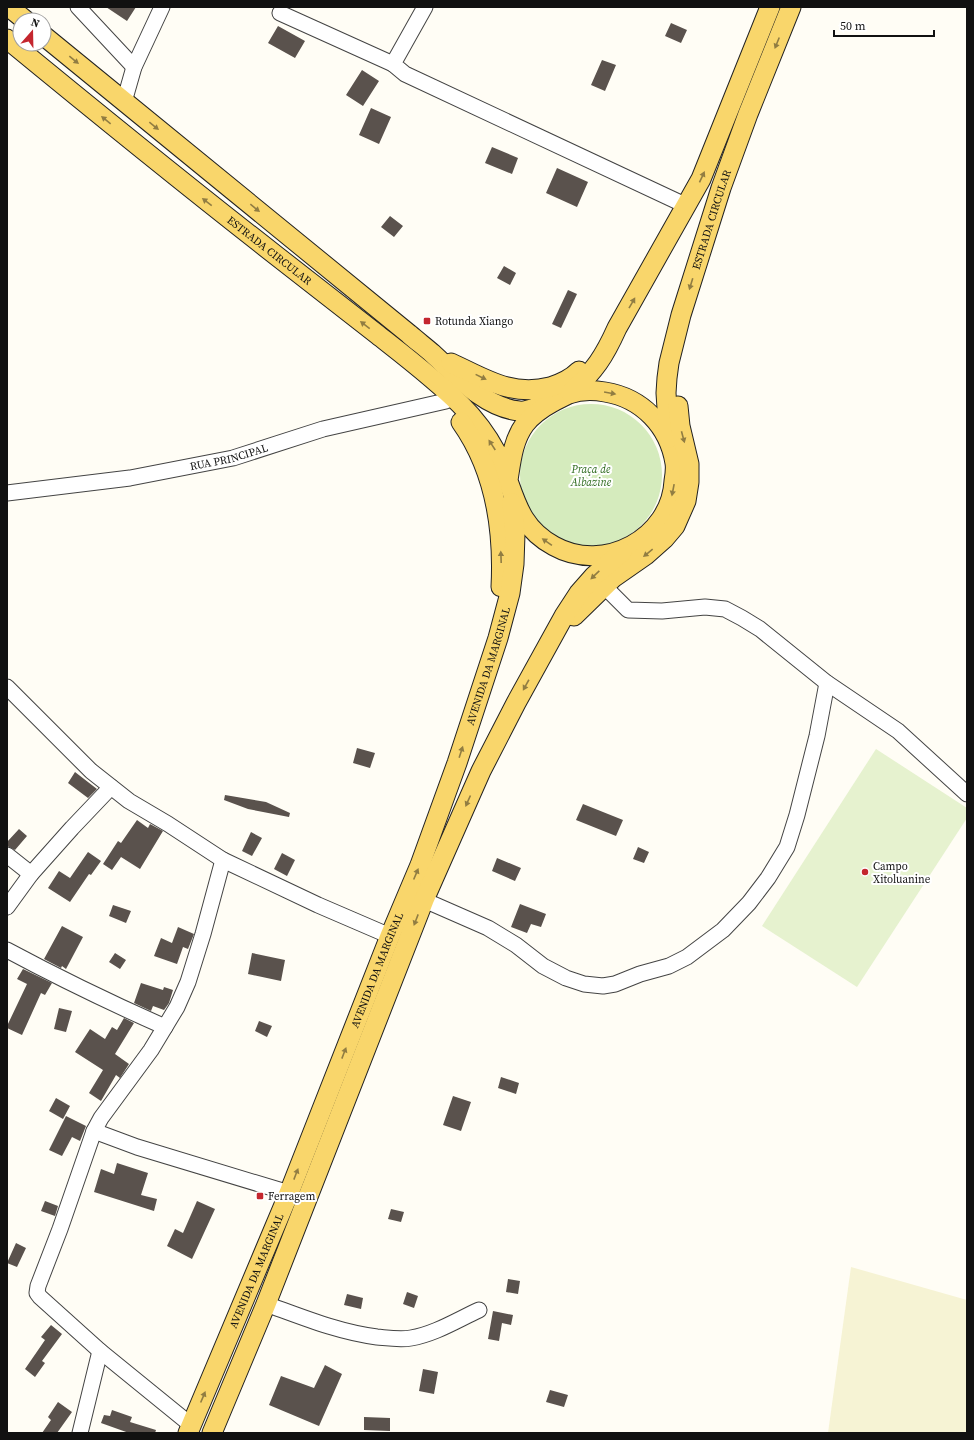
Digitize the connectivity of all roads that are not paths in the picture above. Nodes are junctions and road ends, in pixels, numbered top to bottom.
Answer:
1 (78, 7) edge
2 (162, 7) edge
3 (425, 7) edge
4 (770, 7) edge
5 (791, 7) edge
6 (280, 13) dead end
7 (7, 40) edge
8 (52, 43) edge
9 (393, 64) junction
10 (134, 67) junction
11 (124, 102) junction
12 (687, 206) junction
13 (681, 315) junction
14 (617, 328) junction
15 (399, 351) junction
16 (433, 354) junction
17 (565, 396) junction
18 (446, 401) junction
19 (669, 440) junction
20 (510, 487) junction
21 (7, 493) edge
22 (625, 550) junction
23 (604, 586) junction
24 (498, 638) junction
25 (552, 638) junction
26 (827, 683) junction
27 (7, 687) edge
28 (111, 787) junction
29 (967, 794) edge
30 (7, 854) edge
31 (223, 860) junction
32 (30, 874) junction
33 (424, 900) junction
34 (7, 907) edge
35 (390, 936) junction
36 (7, 950) edge
37 (165, 1027) junction
38 (94, 1131) junction
39 (289, 1194) junction
40 (266, 1304) junction
41 (479, 1310) dead end
42 (100, 1351) junction
43 (189, 1429) edge
44 (80, 1433) edge
45 (212, 1433) edge

1 - 10 street
2 - 10 street
3 - 9 street
12 -> 4 main road, ESTRADA CIRCULAR
5 -> 13 main road, ESTRADA CIRCULAR
6 - 9 street
15 -> 7 main road, ESTRADA CIRCULAR
8 -> 11 main road, ESTRADA CIRCULAR
9 - 12 street
10 - 11 street
11 -> 16 main road, ESTRADA CIRCULAR
14 -> 12 main road, ESTRADA CIRCULAR
13 - 19 main road, ESTRADA CIRCULAR
13 -> 23 main road
16 -> 14 main road
14 - 17 main road, ESTRADA CIRCULAR
15 - 18 main road
20 -> 15 main road, ESTRADA CIRCULAR
16 - 17 main road, ESTRADA CIRCULAR
17 -> 19 main road
17 - 20 main road
18 - 21 street, RUA PRINCIPAL
24 -> 18 main road
19 -> 22 main road
22 -> 20 main road, ESTRADA CIRCULAR
20 - 24 main road, AVENIDA DA MARGINAL
22 -> 25 main road, AVENIDA DA MARGINAL
23 - 25 main road
23 - 26 street
35 -> 24 main road, AVENIDA DA MARGINAL
25 -> 33 main road, AVENIDA DA MARGINAL
26 - 29 street
26 - 33 street
27 - 28 street
28 - 31 street
28 - 32 street
30 - 32 street
31 - 35 street
31 - 37 street
32 - 34 street
33 -> 40 main road, AVENIDA DA MARGINAL
39 -> 35 main road, AVENIDA DA MARGINAL
36 - 37 street
37 - 38 street
38 - 39 street
38 - 42 street
43 -> 39 main road, AVENIDA DA MARGINAL
40 - 41 street
40 - 45 main road, AVENIDA DA MARGINAL
42 - 43 street
42 - 44 street

